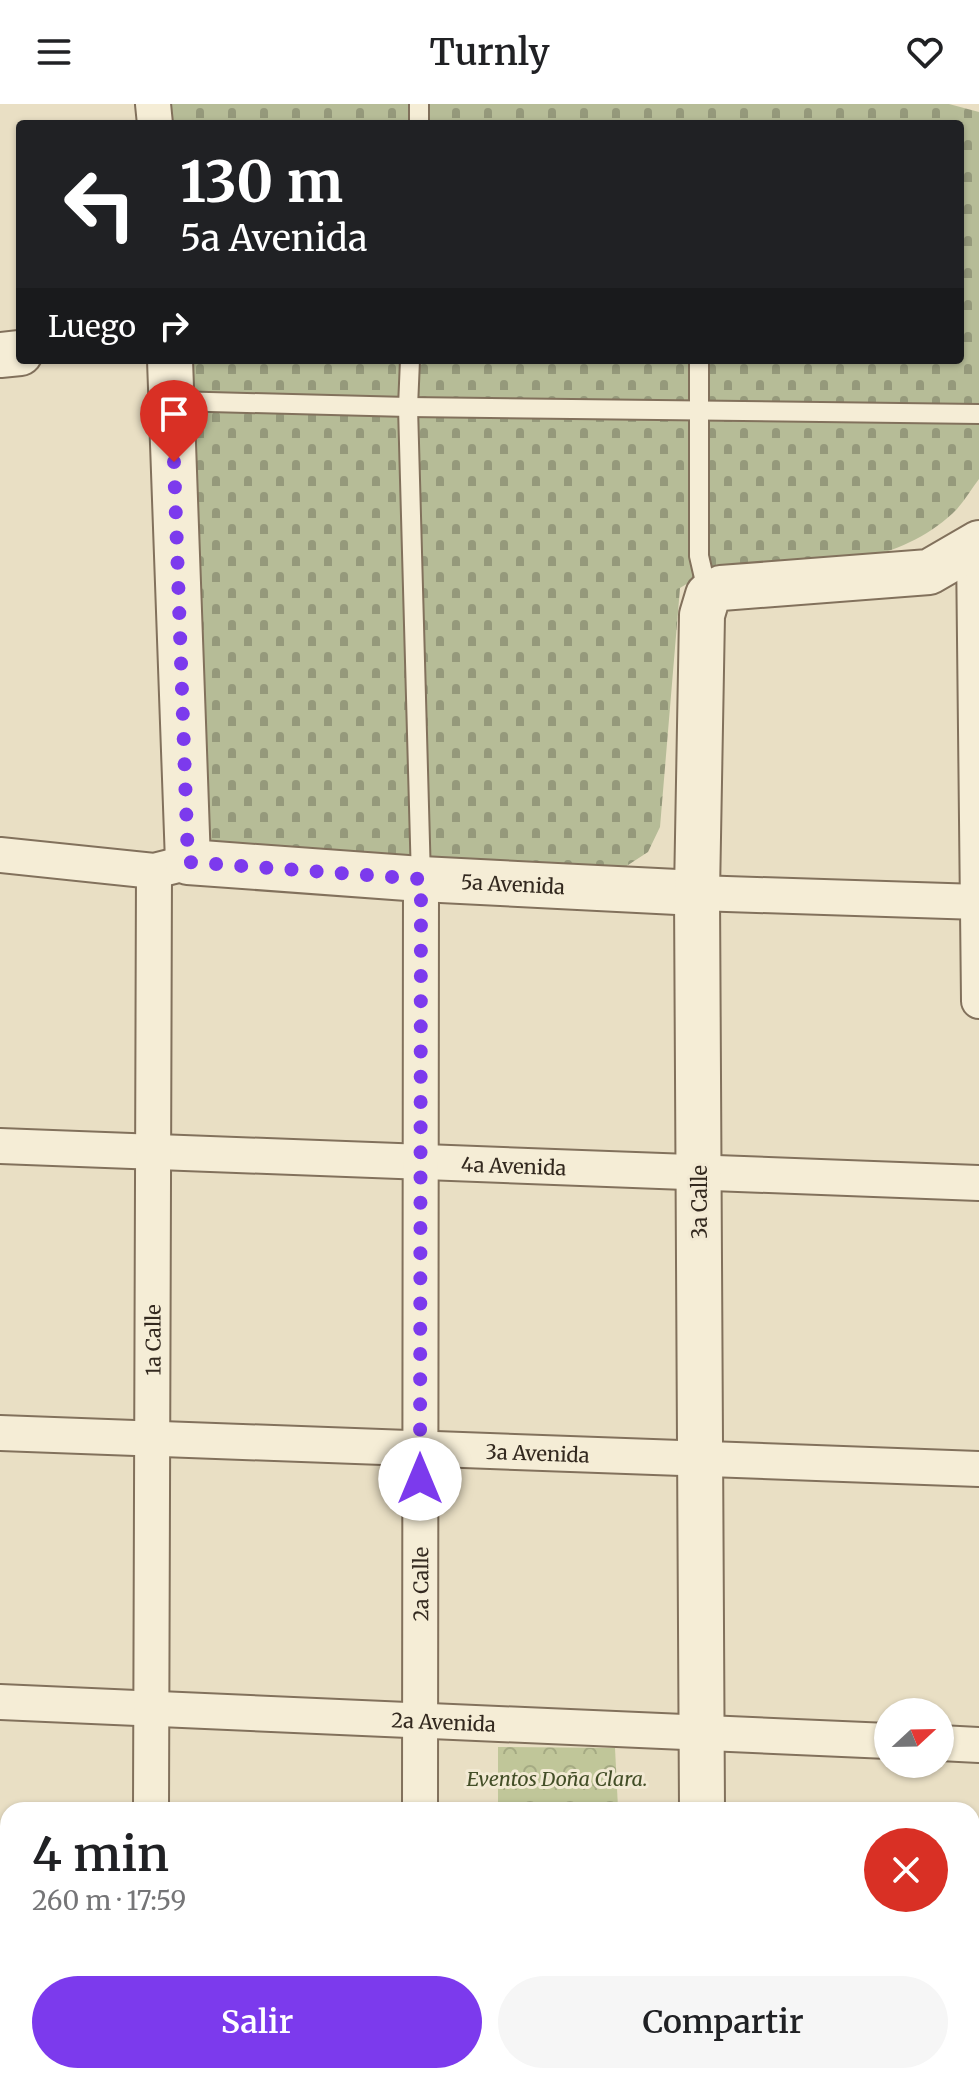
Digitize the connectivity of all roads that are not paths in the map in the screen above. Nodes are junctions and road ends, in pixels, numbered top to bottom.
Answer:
1 (410, 364) edge
2 (699, 364) edge
3 (171, 380) edge
4 (408, 407) junction
5 (698, 411) junction
6 (979, 414) edge
7 (977, 546) edge
8 (708, 595) junction
9 (0, 855) edge
10 (171, 867) junction
11 (421, 879) junction
12 (697, 893) junction
13 (978, 902) edge
14 (979, 1001) edge
15 (0, 1146) edge
16 (154, 1152) junction
17 (421, 1162) junction
18 (699, 1172) junction
19 (979, 1183) edge
20 (0, 1433) edge
21 (152, 1439) junction
22 (420, 1449) junction
23 (700, 1459) junction
24 (979, 1469) edge
25 (0, 1702) edge
26 (152, 1709) junction
27 (420, 1720) junction
28 (702, 1733) junction
29 (874, 1740) edge
30 (954, 1744) edge
31 (979, 1745) edge
32 (151, 1802) edge
33 (420, 1802) edge
34 (702, 1802) edge

1 - 4 lane
2 - 5 lane
3 - 4 lane
3 - 10 street, 1a Calle
4 - 5 lane
4 - 11 lane
5 - 6 lane
5 - 8 lane
7 - 8 street
7 - 13 street
8 - 12 street, 3a Calle
9 - 10 street, 5a Avenida
10 - 11 street, 5a Avenida
10 - 16 street, 1a Calle
11 - 12 street, 5a Avenida
11 - 17 street, 2a Calle
12 - 13 street, 5a Avenida
12 - 18 street, 3a Calle
13 - 14 street
15 - 16 street, 4a Avenida
16 - 17 street, 4a Avenida
16 - 21 street, 1a Calle
17 - 18 street, 4a Avenida
17 - 22 street, 2a Calle
18 - 19 street, 4a Avenida
18 - 23 street, 3a Calle
20 - 21 street, 3a Avenida
21 - 22 street, 3a Avenida
21 - 26 street, 1a Calle
22 - 23 street, 3a Avenida
22 - 27 street, 2a Calle
23 - 24 street, 3a Avenida
23 - 28 street, 3a Calle
25 - 26 street, 2a Avenida
26 - 27 street, 2a Avenida
26 - 32 street, 1a Calle
27 - 28 street, 2a Avenida
27 - 33 street, 2a Calle
28 - 29 street, 2a Avenida
28 - 34 street, 3a Calle
30 - 31 street

